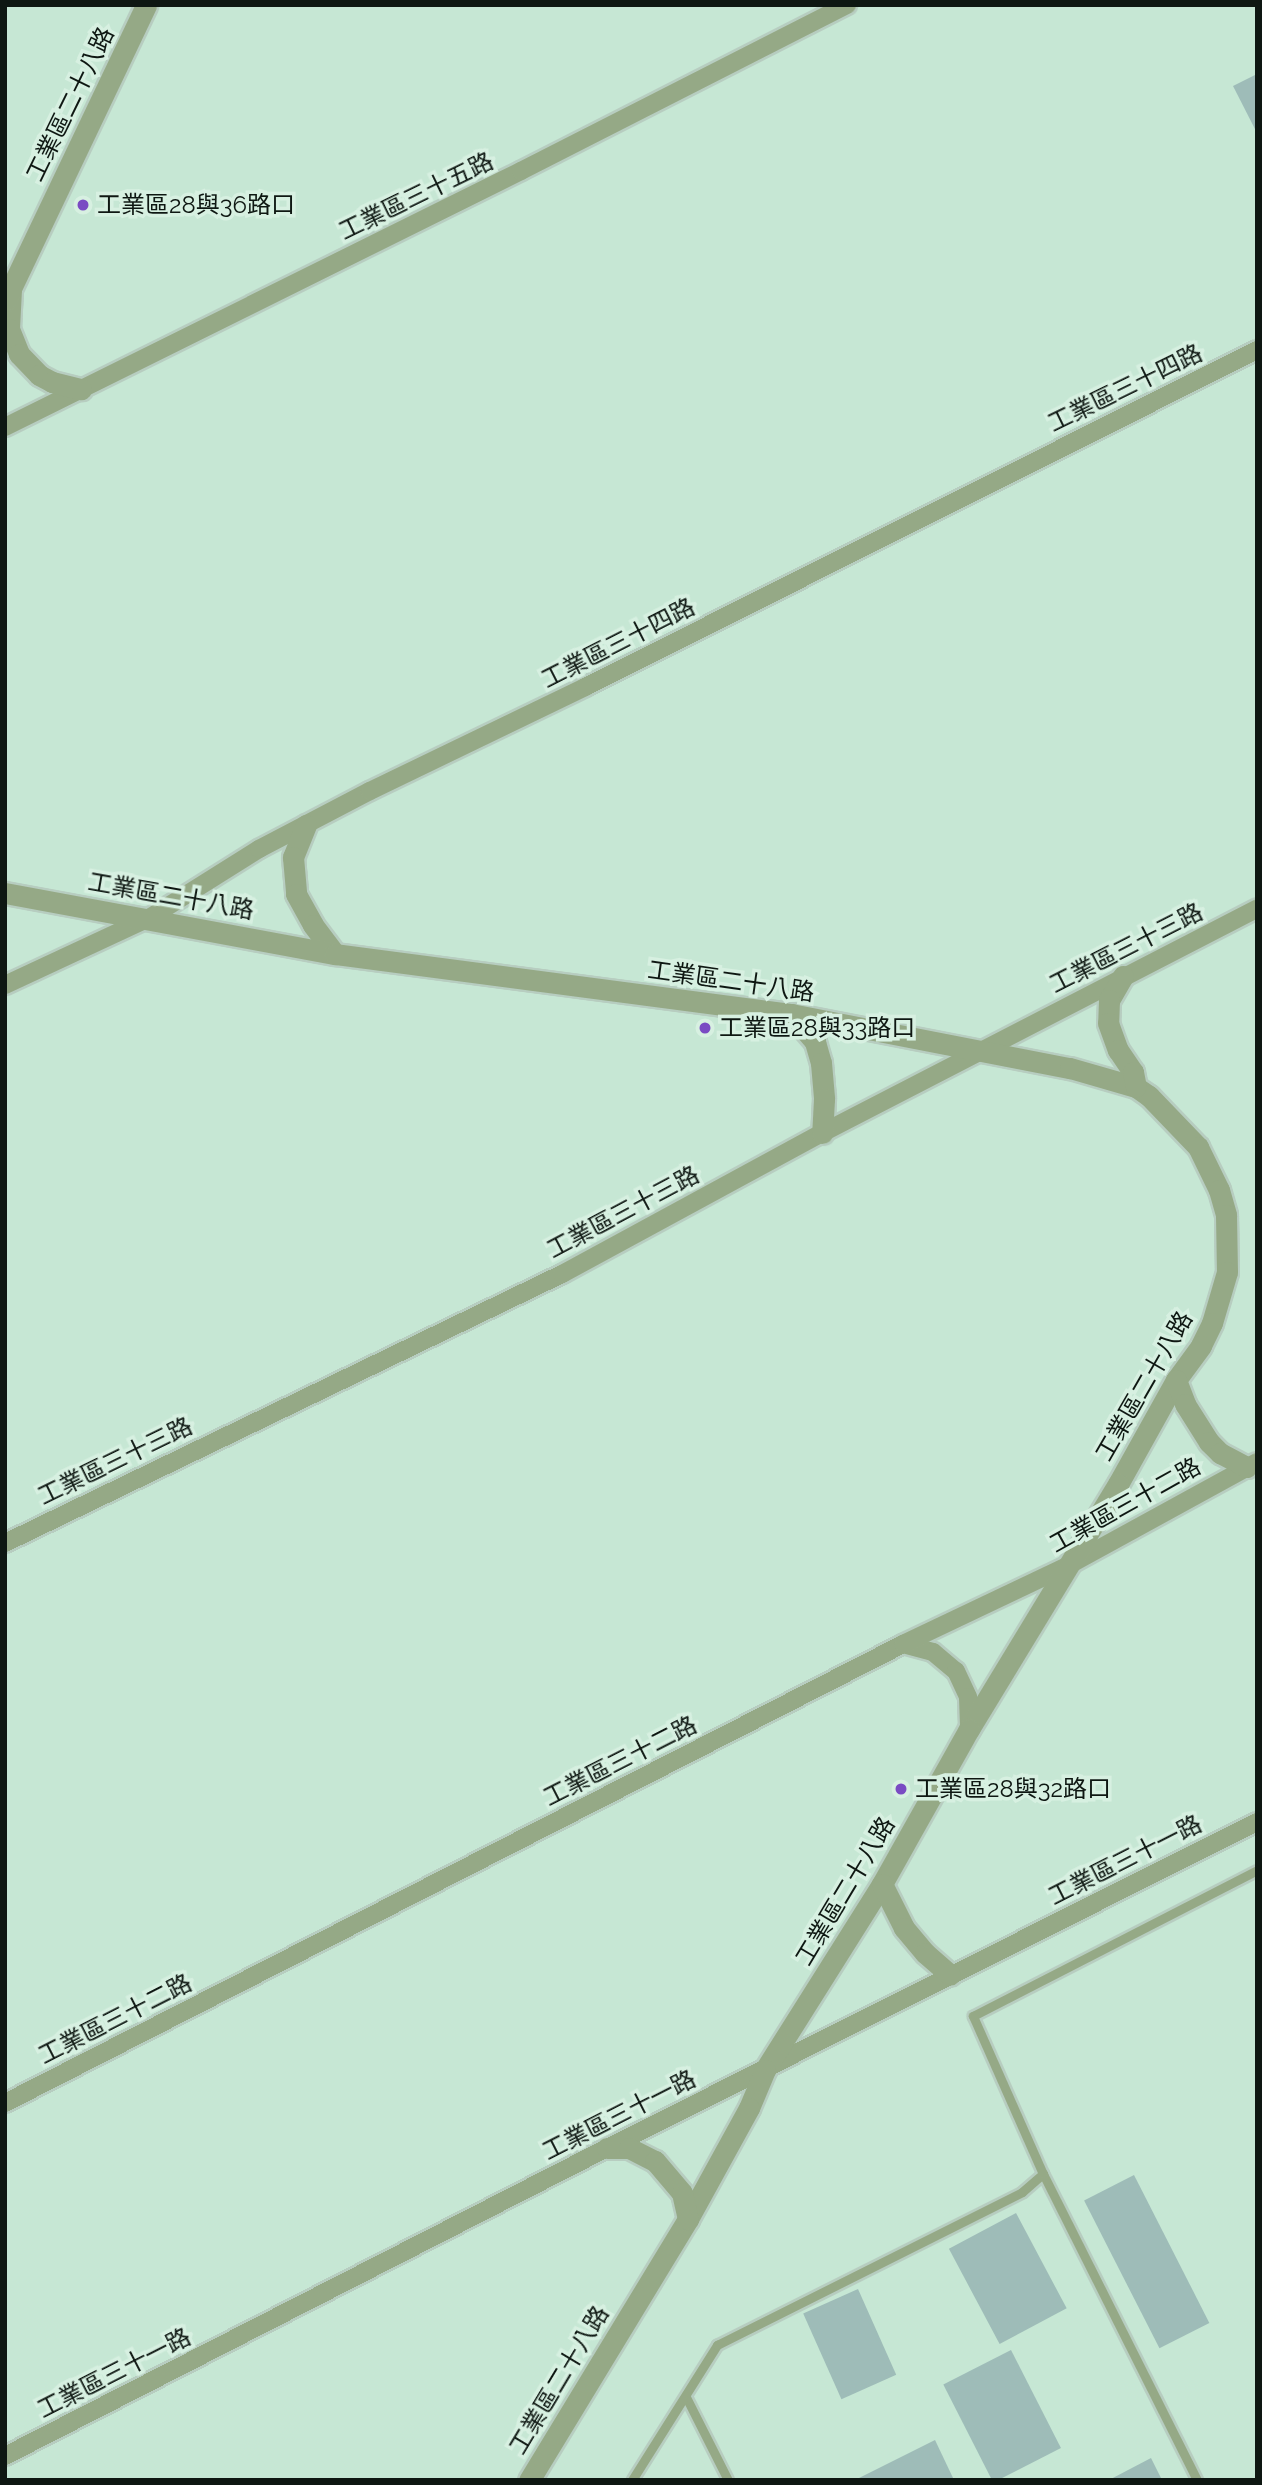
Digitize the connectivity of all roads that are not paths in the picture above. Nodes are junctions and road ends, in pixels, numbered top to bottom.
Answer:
1 (146, 5) edge
2 (847, 5) edge
3 (8, 295) edge
4 (1257, 350) edge
5 (81, 389) junction
6 (5, 427) edge
7 (306, 825) junction
8 (5, 893) edge
9 (1257, 908) edge
10 (149, 918) junction
11 (335, 954) junction
12 (1123, 976) junction
13 (5, 985) edge
14 (791, 1014) junction
15 (979, 1052) junction
16 (1136, 1087) junction
17 (822, 1133) junction
18 (1176, 1380) junction
19 (1252, 1464) edge
20 (5, 1543) edge
21 (1069, 1565) junction
22 (903, 1643) junction
23 (970, 1729) junction
24 (1257, 1822) edge
25 (1257, 1870) edge
26 (882, 1884) junction
27 (950, 1975) junction
28 (765, 2070) junction
29 (5, 2103) edge
30 (607, 2148) junction
31 (1042, 2174) junction
32 (688, 2219) junction
33 (686, 2396) junction
34 (5, 2456) edge
35 (529, 2480) edge
36 (632, 2480) edge
37 (727, 2480) edge
38 (1197, 2480) edge

1 - 3 street, 工業區二十八路
2 - 5 street, 工業區三十五路
3 - 5 street
4 - 7 street, 工業區三十四路
5 - 6 street, 工業區三十五路
7 - 10 street, 工業區三十四路
7 - 11 street
8 - 10 street, 工業區二十八路
9 - 12 street, 工業區三十三路
10 - 11 street, 工業區二十八路
10 - 13 street, 工業區三十四路
11 - 14 street, 工業區二十八路
12 - 15 street, 工業區三十三路
12 - 16 street
14 - 15 street, 工業區二十八路
14 - 17 street
15 - 16 street, 工業區二十八路
15 - 17 street, 工業區三十三路
16 - 18 street, 工業區二十八路
17 - 20 street, 工業區三十三路
18 - 19 street
18 - 21 street, 工業區二十八路
19 - 21 street, 工業區三十二路
21 - 22 street, 工業區三十二路
21 - 23 street, 工業區二十八路
22 - 23 street
22 - 29 street, 工業區三十二路
23 - 26 street, 工業區二十八路
24 - 27 street, 工業區三十一路
25 - 31 lane
26 - 27 street
26 - 28 street, 工業區二十八路
27 - 28 street, 工業區三十一路
28 - 30 street, 工業區三十一路
28 - 32 street, 工業區二十八路
30 - 32 street
30 - 34 street, 工業區三十一路
31 - 33 lane
31 - 38 lane
32 - 35 street, 工業區二十八路
33 - 36 lane
33 - 37 lane

